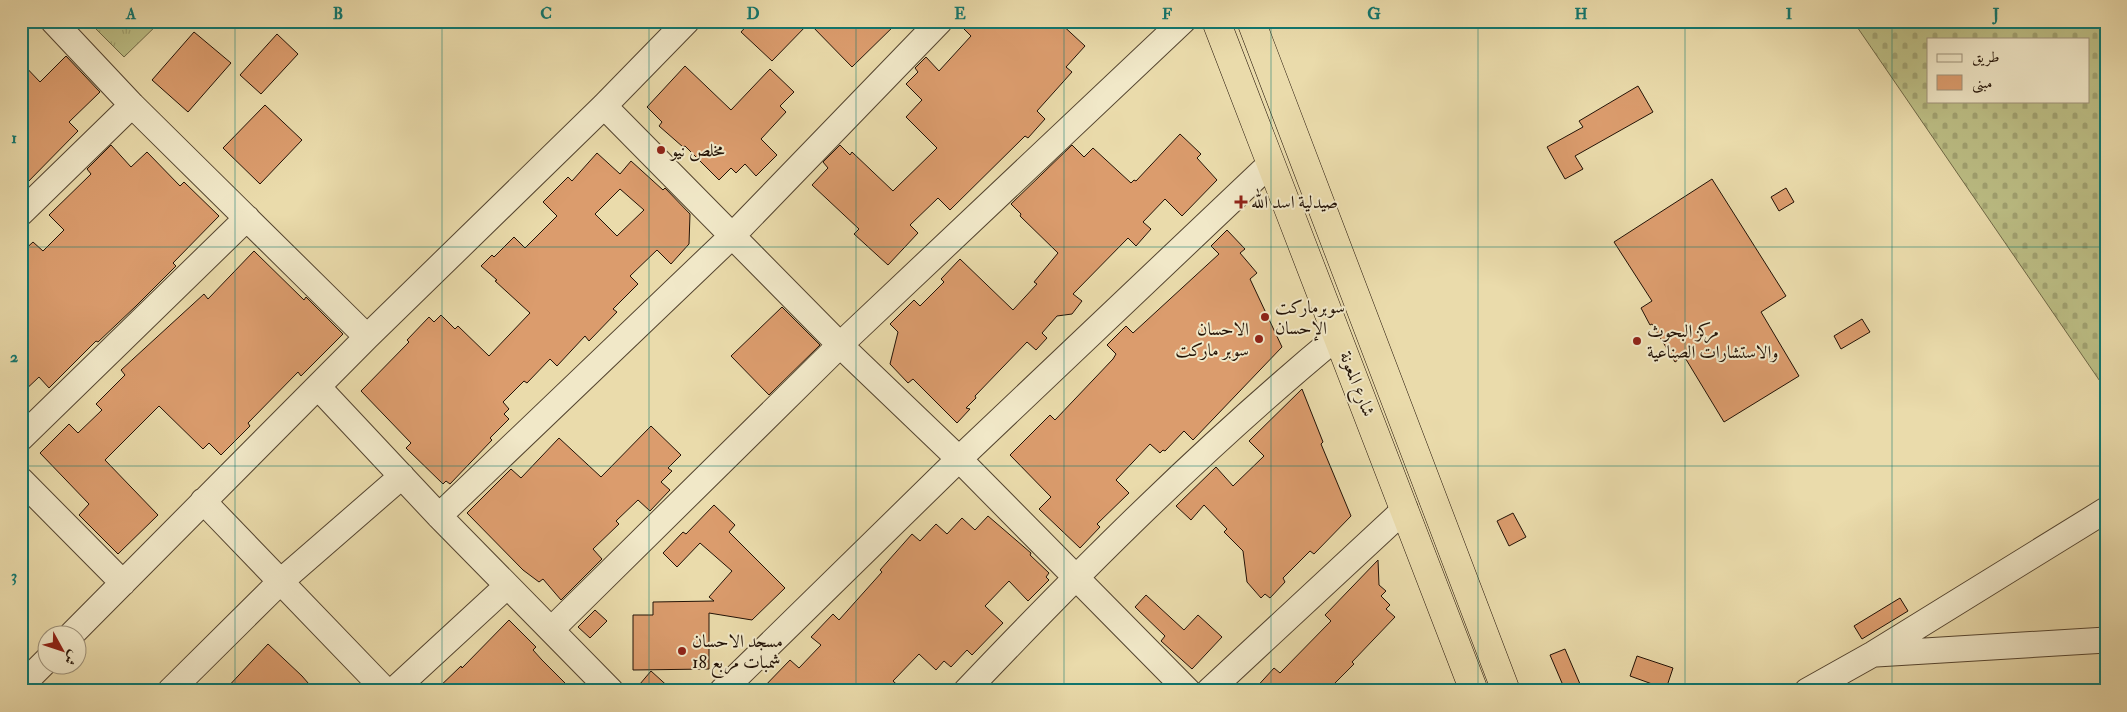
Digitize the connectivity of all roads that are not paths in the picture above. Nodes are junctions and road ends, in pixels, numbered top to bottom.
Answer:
1 (53, 21) edge
2 (687, 21) edge
3 (940, 21) edge
4 (1183, 21) edge
5 (1216, 21) edge
6 (1251, 21) edge
7 (132, 104) junction
8 (604, 106) junction
9 (1271, 163) junction
10 (21, 213) edge
11 (247, 218) junction
12 (733, 235) junction
13 (1338, 336) junction
14 (367, 337) junction
15 (840, 345) junction
16 (318, 388) junction
17 (21, 438) edge
18 (959, 459) junction
19 (402, 476) junction
20 (21, 480) edge
21 (203, 501) junction
22 (1405, 508) junction
23 (2106, 510) edge
24 (439, 516) junction
25 (1075, 577) junction
26 (280, 582) junction
27 (123, 583) junction
28 (508, 586) junction
29 (82, 624) edge
30 (551, 630) junction
31 (2106, 640) edge
32 (1873, 654) junction
33 (38, 672) edge
34 (28, 686) edge
35 (170, 691) edge
36 (386, 691) edge
37 (393, 691) edge
38 (611, 691) edge
39 (722, 691) edge
40 (966, 691) edge
41 (1188, 691) edge
42 (1209, 691) edge
43 (1474, 691) edge
44 (1506, 691) edge
45 (1807, 691) edge

1 - 7 street
2 - 8 street
3 - 12 street
4 - 15 street
5 - 9 highway, شارع المعونة
6 - 44 highway, شارع المعونة
7 - 10 street
7 - 11 street
8 - 12 street
8 - 14 street
9 - 13 highway, شارع المعونة
9 - 18 street
11 - 14 street
11 - 17 street
12 - 15 street
12 - 24 street
13 - 22 highway, شارع المعونة
13 - 25 street
14 - 16 street
15 - 18 street
15 - 30 street
16 - 19 street
16 - 21 street
18 - 25 street
18 - 39 street
19 - 24 street
19 - 26 street
20 - 27 street
21 - 26 street
21 - 27 street
22 - 42 street
22 - 43 highway, شارع المعونة
23 - 32 street
24 - 28 street
25 - 40 street
25 - 41 street
26 - 35 street
26 - 36 street
27 - 29 street
28 - 30 street
28 - 37 street
30 - 38 street
31 - 32 street
32 - 45 street
33 - 34 street

